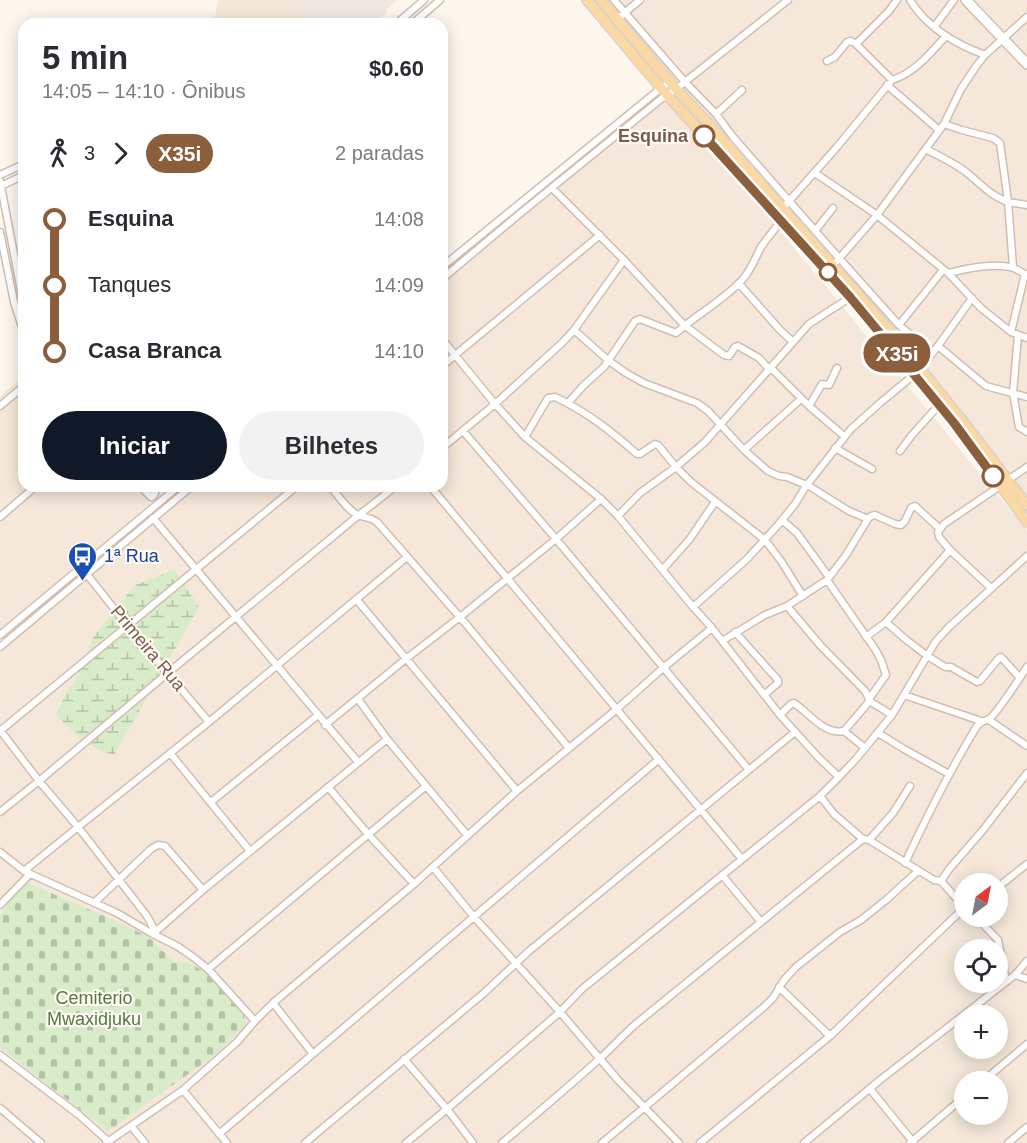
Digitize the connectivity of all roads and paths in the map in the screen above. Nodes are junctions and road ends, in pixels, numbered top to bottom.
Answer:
1 (424, 0) edge
2 (440, 0) edge
3 (587, 0) edge
4 (601, 0) edge
5 (614, 0) edge
6 (640, 0) edge
7 (788, 0) edge
8 (897, 0) edge
9 (910, 0) edge
10 (954, 0) edge
11 (966, 0) edge
12 (625, 13) junction
13 (1027, 17) edge
14 (403, 18) edge
15 (419, 18) edge
16 (617, 19) junction
17 (934, 27) junction
18 (945, 37) junction
19 (1002, 39) junction
20 (856, 44) junction
21 (985, 56) junction
22 (827, 61) dead end
23 (1027, 64) edge
24 (685, 82) junction
25 (889, 82) junction
26 (673, 86) junction
27 (742, 90) dead end
28 (664, 91) junction
29 (716, 114) junction
30 (944, 124) junction
31 (939, 130) junction
32 (926, 149) junction
33 (18, 167) edge
34 (815, 173) junction
35 (0, 175) edge
36 (18, 177) edge
37 (1, 184) edge
38 (552, 188) junction
39 (790, 201) junction
40 (1008, 201) junction
41 (1027, 205) edge
42 (833, 208) dead end
43 (782, 209) junction
44 (877, 215) junction
45 (781, 221) junction
46 (815, 231) junction
47 (0, 232) edge
48 (600, 235) junction
49 (624, 260) junction
50 (448, 262) edge
51 (836, 262) junction
52 (1012, 267) junction
53 (946, 272) junction
54 (18, 274) edge
55 (448, 274) edge
56 (1026, 274) edge
57 (738, 284) junction
58 (850, 297) junction
59 (972, 298) junction
60 (18, 314) edge
61 (899, 324) junction
62 (684, 325) junction
63 (574, 330) junction
64 (1011, 332) junction
65 (1018, 335) junction
66 (1027, 338) edge
67 (793, 342) junction
68 (938, 345) junction
69 (448, 346) edge
70 (932, 353) junction
71 (455, 355) junction
72 (448, 361) edge
73 (609, 361) junction
74 (837, 368) dead end
75 (770, 369) junction
76 (917, 371) junction
77 (18, 391) edge
78 (1013, 393) junction
79 (1027, 397) edge
80 (801, 399) junction
81 (568, 403) junction
82 (495, 404) junction
83 (939, 405) junction
84 (0, 406) edge
85 (809, 406) junction
86 (721, 425) junction
87 (463, 431) junction
88 (1027, 432) edge
89 (844, 436) junction
90 (525, 437) junction
91 (448, 443) edge
92 (836, 448) junction
93 (744, 450) junction
94 (900, 451) dead end
95 (676, 467) junction
96 (1027, 467) edge
97 (872, 469) dead end
98 (1004, 483) junction
99 (806, 486) junction
100 (29, 492) edge
101 (172, 492) edge
102 (185, 492) edge
103 (290, 492) edge
104 (335, 492) edge
105 (388, 492) edge
106 (435, 492) edge
107 (601, 499) junction
108 (715, 502) junction
109 (1027, 505) edge
110 (359, 515) junction
111 (618, 516) junction
112 (0, 517) edge
113 (153, 518) junction
114 (868, 519) junction
115 (782, 520) junction
116 (1027, 522) edge
117 (940, 529) junction
118 (556, 539) junction
119 (765, 540) junction
120 (950, 550) junction
121 (1027, 556) edge
122 (407, 557) junction
123 (81, 567) junction
124 (196, 568) junction
125 (663, 569) junction
126 (87, 574) junction
127 (508, 577) junction
128 (828, 578) junction
129 (991, 588) junction
130 (803, 596) junction
131 (357, 600) junction
132 (787, 606) junction
133 (693, 607) junction
134 (237, 616) junction
135 (460, 617) junction
136 (886, 622) junction
137 (127, 625) junction
138 (712, 628) junction
139 (735, 632) junction
140 (0, 635) edge
141 (866, 637) junction
142 (722, 640) junction
143 (0, 647) edge
144 (926, 655) junction
145 (407, 658) junction
146 (277, 664) junction
147 (1027, 667) edge
148 (663, 668) junction
149 (169, 672) junction
150 (1020, 678) junction
151 (764, 695) junction
152 (904, 695) junction
153 (358, 699) junction
154 (869, 699) junction
155 (617, 709) junction
156 (318, 715) junction
157 (780, 715) junction
158 (892, 715) junction
159 (989, 720) junction
160 (981, 721) junction
161 (209, 722) junction
162 (325, 724) junction
163 (0, 730) edge
164 (844, 731) junction
165 (795, 732) junction
166 (878, 733) junction
167 (387, 739) junction
168 (1027, 746) edge
169 (569, 748) junction
170 (865, 748) junction
171 (170, 753) junction
172 (659, 759) junction
173 (358, 762) junction
174 (748, 770) junction
175 (1027, 773) edge
176 (949, 774) junction
177 (839, 777) junction
178 (39, 781) junction
179 (426, 786) junction
180 (909, 786) dead end
181 (328, 787) junction
182 (517, 791) junction
183 (820, 796) junction
184 (211, 802) junction
185 (700, 809) junction
186 (0, 812) edge
187 (78, 827) junction
188 (368, 834) junction
189 (467, 835) junction
190 (866, 839) junction
191 (250, 851) junction
192 (3, 855) edge
193 (742, 858) junction
194 (905, 863) junction
195 (0, 865) edge
196 (433, 867) junction
197 (1025, 868) edge
198 (918, 871) junction
199 (27, 872) junction
200 (722, 875) junction
201 (119, 878) junction
202 (942, 880) junction
203 (1008, 880) edge
204 (414, 884) junction
205 (203, 890) junction
206 (954, 895) edge
207 (94, 903) junction
208 (0, 905) edge
209 (474, 917) junction
210 (954, 917) edge
211 (760, 922) junction
212 (986, 927) edge
213 (154, 934) junction
214 (997, 939) edge
215 (1027, 961) edge
216 (516, 964) junction
217 (208, 969) junction
218 (1015, 975) junction
219 (1008, 979) edge
220 (1025, 979) edge
221 (779, 987) junction
222 (990, 993) edge
223 (273, 1003) junction
224 (560, 1012) junction
225 (255, 1021) junction
226 (830, 1036) junction
227 (1027, 1044) edge
228 (313, 1054) junction
229 (0, 1055) edge
230 (404, 1059) junction
231 (600, 1059) junction
232 (995, 1071) edge
233 (870, 1089) junction
234 (183, 1090) junction
235 (954, 1106) edge
236 (0, 1108) edge
237 (645, 1108) junction
238 (447, 1109) junction
239 (131, 1126) junction
240 (1027, 1128) edge
241 (219, 1134) junction
242 (107, 1142) edge
243 (306, 1142) edge
244 (912, 1142) edge
245 (41, 1143) edge
246 (145, 1143) edge
247 (227, 1143) edge
248 (406, 1143) edge
249 (473, 1143) edge
250 (502, 1143) edge
251 (602, 1143) edge
252 (679, 1143) edge
253 (700, 1143) edge
254 (804, 1143) edge
255 (1008, 1143) edge

1 - 14 street
2 - 15 street
3 - 28 main road
4 - 16 main road
5 - 12 street
6 - 12 street
7 - 24 street
8 - 20 street
9 - 17 street
10 - 17 street
11 - 19 street
12 - 16 street
12 - 24 street
13 - 19 street
16 - 26 main road
17 - 18 street
18 - 21 street
18 - 25 street
19 - 21 street
19 - 23 street
20 - 22 street
20 - 25 street
21 - 30 street
24 - 26 street
24 - 29 street
25 - 31 street
25 - 34 street
26 - 28 street
26 - 43 main road
27 - 29 street
28 - 38 street
28 - 45 main road
28 - 50 street
29 - 39 street
30 - 31 street
30 - 40 street
31 - 32 street
32 - 40 street
32 - 44 street
33 - 35 street
34 - 39 street
34 - 44 street
36 - 37 street
37 - 54 street
38 - 48 street
38 - 55 street
39 - 43 street
39 - 46 street
40 - 41 street
40 - 52 street
42 - 46 street
43 - 51 main road
44 - 51 street
44 - 53 street
45 - 57 street
45 - 58 main road
46 - 51 street
47 - 60 street
48 - 49 street
48 - 71 street
49 - 62 street
49 - 63 street
51 - 61 street
51 - 76 main road
52 - 53 street
52 - 56 street
53 - 59 street
53 - 61 street
56 - 64 street
57 - 62 street
57 - 67 street
58 - 67 street
58 - 76 main road
59 - 64 street
59 - 68 street
61 - 70 street
62 - 73 street
62 - 75 street
63 - 73 street
63 - 82 street
64 - 65 street
65 - 66 street
65 - 78 street
67 - 75 street
68 - 70 street
68 - 78 street
69 - 71 street
70 - 76 street
71 - 72 street
71 - 82 street
73 - 81 street
73 - 86 street
74 - 85 street
75 - 80 street
75 - 86 street
76 - 83 main road
76 - 89 street
76 - 98 main road
77 - 84 street
78 - 79 street
78 - 88 street
80 - 85 street
80 - 93 street
81 - 90 street
81 - 95 street
82 - 87 street
82 - 90 street
83 - 94 street
83 - 98 main road
85 - 89 street
86 - 93 street
86 - 95 street
87 - 91 street
87 - 118 street
89 - 92 street
90 - 107 street
92 - 97 street
92 - 99 street
93 - 99 street
95 - 108 street
95 - 111 street
96 - 98 street
98 - 109 main road
98 - 116 main road
98 - 117 street
99 - 114 street
99 - 115 street
100 - 112 street
101 - 123 street
102 - 113 street
103 - 124 street
104 - 110 street
105 - 110 street
106 - 127 street
107 - 111 street
107 - 118 street
108 - 119 street
108 - 125 street
110 - 122 street
110 - 134 street
111 - 125 street
113 - 124 street
113 - 126 street
114 - 117 street
114 - 128 street
115 - 119 street
115 - 128 street
117 - 120 street
118 - 127 street
118 - 148 street
119 - 130 street
119 - 133 street
120 - 129 street
120 - 136 street
121 - 129 street
122 - 131 street
122 - 135 street
123 - 126 street, Primeira Rua
123 - 140 street
124 - 134 street
124 - 137 street
125 - 133 street
126 - 137 street, Primeira Rua
126 - 143 street
127 - 135 street
127 - 155 street
128 - 130 street
128 - 141 street
129 - 144 street
130 - 132 street
131 - 145 street
131 - 146 street
132 - 139 street
132 - 154 street
133 - 138 street
134 - 146 street
134 - 149 street
135 - 145 street
135 - 169 street
136 - 141 street
136 - 144 street
137 - 149 street, Primeira Rua
137 - 163 street
138 - 142 street
138 - 148 street
139 - 142 street
139 - 151 street
141 - 154 street
142 - 151 street
144 - 150 street
144 - 152 street
145 - 153 street
145 - 182 street
146 - 156 street
146 - 161 street
147 - 150 street
148 - 155 street
148 - 174 street
149 - 161 street, Primeira Rua
149 - 178 street
150 - 159 street
151 - 157 street
152 - 158 street
152 - 160 street
153 - 162 street
153 - 167 street
154 - 158 street
154 - 164 street
155 - 169 street
155 - 172 street
156 - 162 street
156 - 184 street
157 - 164 street
157 - 165 street
158 - 166 street
159 - 160 street
159 - 168 street
160 - 176 street
161 - 171 street
162 - 173 street
163 - 178 street
164 - 170 street
165 - 174 street
165 - 177 street
166 - 170 street
166 - 176 street
167 - 173 street
167 - 179 street
169 - 182 street
170 - 177 street
171 - 184 street
171 - 187 street
172 - 185 street
172 - 209 street
173 - 181 street
174 - 185 street
175 - 202 street
176 - 194 street
177 - 183 street
178 - 186 street
178 - 187 street
179 - 188 street
179 - 189 street
180 - 190 street
181 - 188 street
181 - 191 street
182 - 189 street
183 - 190 street
183 - 193 street
184 - 191 street
185 - 193 street
185 - 216 street
187 - 199 street
187 - 201 street
188 - 204 street
188 - 217 street
189 - 196 street
190 - 194 street
190 - 211 street
191 - 205 street
192 - 195 street
192 - 199 street
193 - 200 street
194 - 198 street
196 - 204 street
196 - 209 street
197 - 203 street
198 - 202 street
198 - 221 street
199 - 207 street
199 - 208 street
200 - 211 street
200 - 224 street
201 - 205 street
201 - 207 street
201 - 213 street
202 - 206 street
204 - 223 street
205 - 213 street
207 - 213 street
209 - 216 street
209 - 228 street
210 - 226 street
211 - 231 street
212 - 214 street
213 - 217 street
215 - 218 street
216 - 224 street
216 - 230 street
217 - 225 street
218 - 219 street
218 - 220 street
221 - 226 street
221 - 237 street
222 - 233 street
223 - 225 street
223 - 228 street
224 - 231 street
224 - 238 street
225 - 234 street
226 - 253 street
227 - 232 street
228 - 241 street
229 - 242 street
230 - 238 street
230 - 243 street
231 - 237 street
231 - 250 street
233 - 244 street
233 - 254 street
234 - 239 street
234 - 241 street
235 - 244 street
236 - 245 street
237 - 251 street
237 - 252 street
238 - 248 street
238 - 249 street
239 - 242 street
239 - 246 street
240 - 255 street
241 - 247 street

